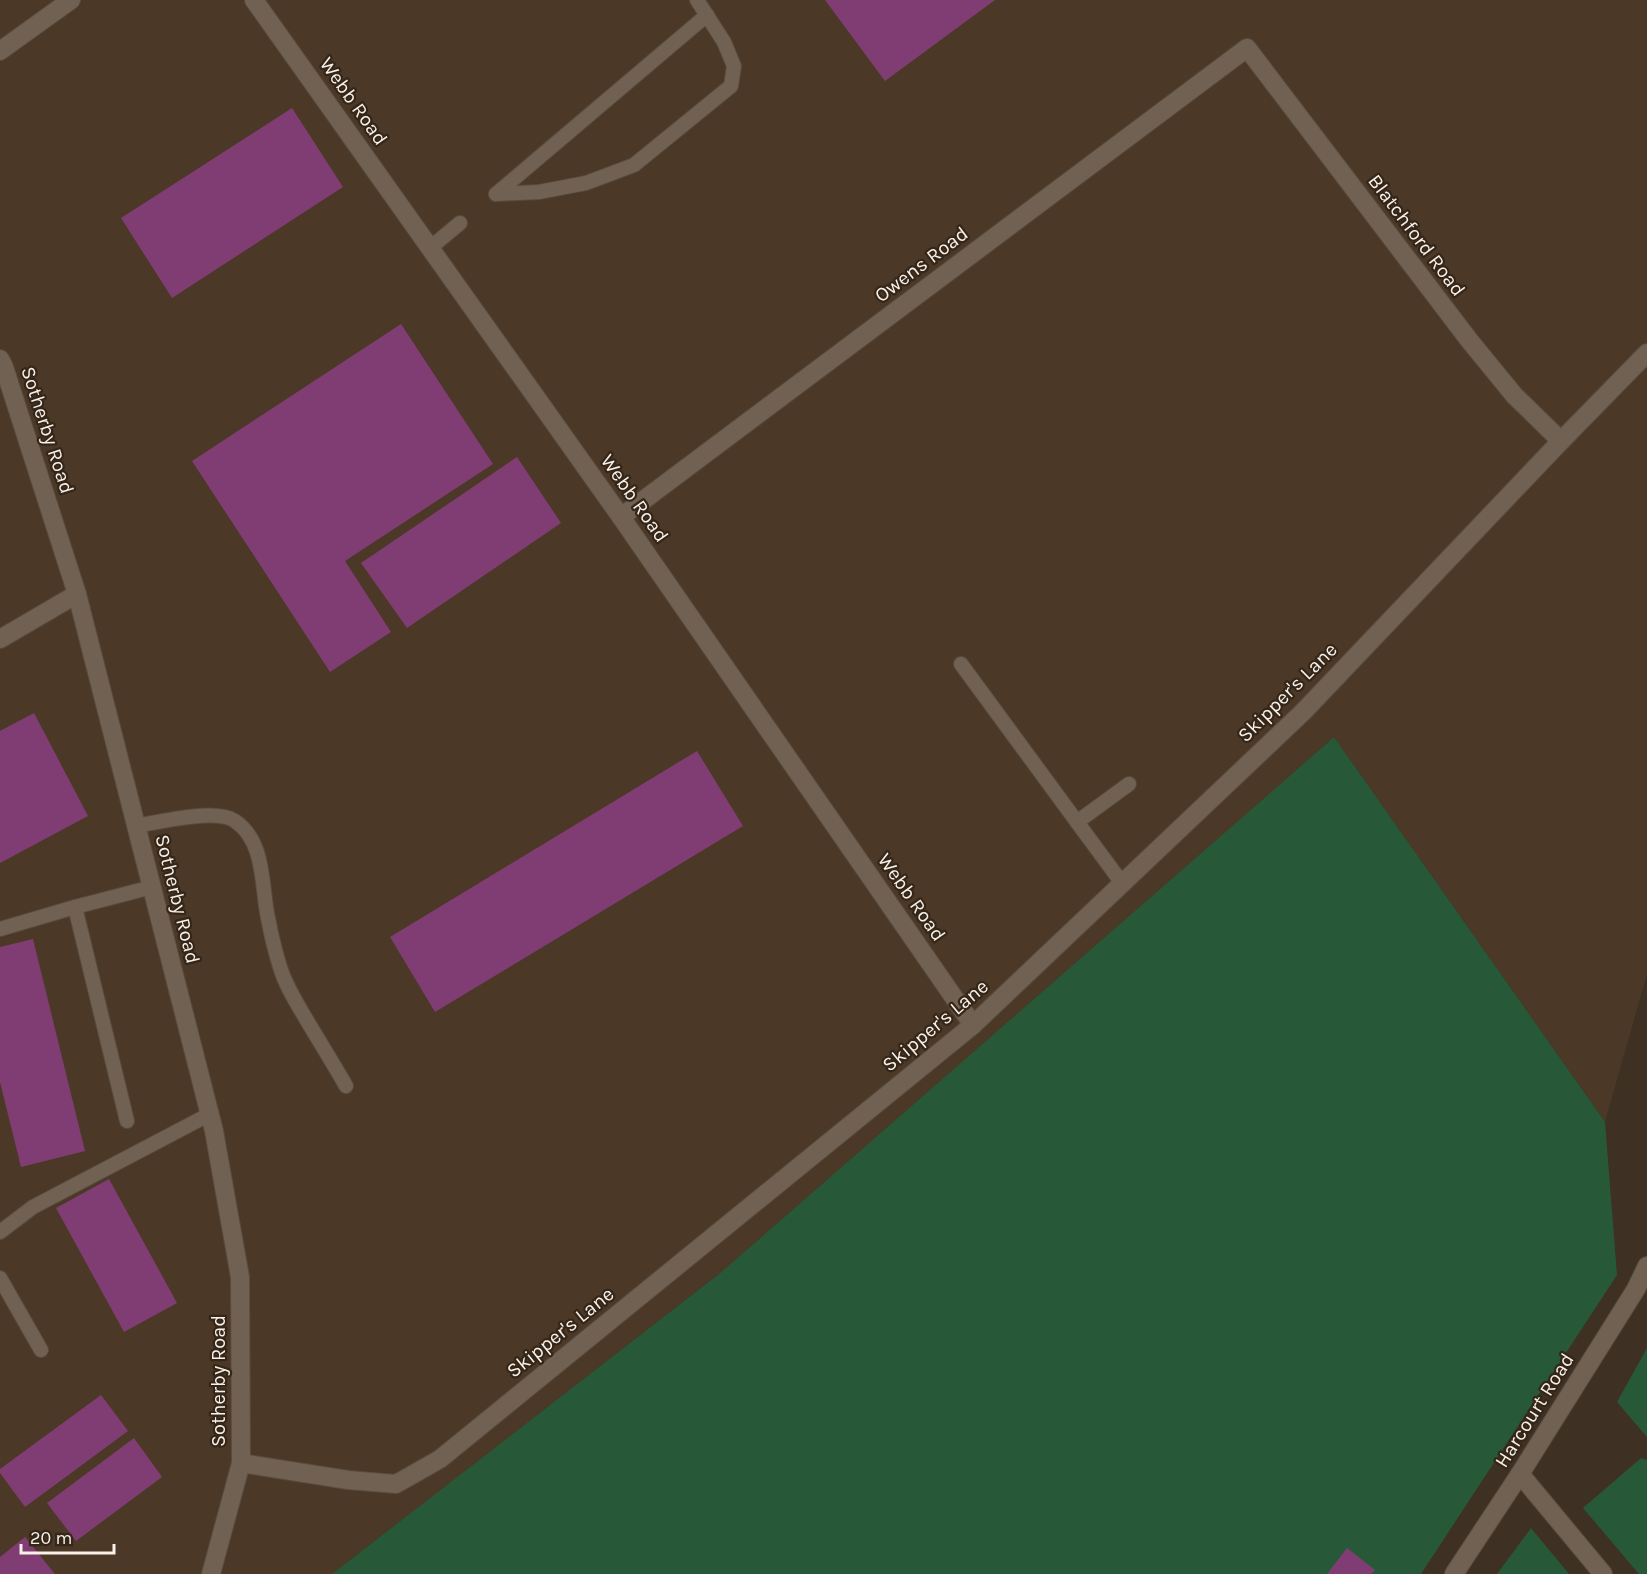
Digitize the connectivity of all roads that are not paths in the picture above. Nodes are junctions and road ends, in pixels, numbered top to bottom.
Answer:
1 (71, 0) edge
2 (254, 0) edge
3 (697, 0) edge
4 (707, 15) junction
5 (1247, 48) joint
6 (0, 51) edge
7 (460, 223) dead end
8 (430, 248) junction
9 (1647, 353) edge
10 (0, 359) edge
11 (1561, 441) junction
12 (621, 517) junction
13 (77, 594) junction
14 (0, 639) edge
15 (961, 664) dead end
16 (1129, 784) dead end
17 (1077, 822) junction
18 (136, 826) junction
19 (1122, 883) junction
20 (152, 887) junction
21 (75, 907) junction
22 (0, 929) edge
23 (973, 1025) junction
24 (346, 1086) dead end
25 (210, 1114) junction
26 (127, 1121) dead end
27 (0, 1232) edge
28 (1647, 1266) edge
29 (0, 1278) edge
30 (1641, 1295) edge
31 (41, 1350) dead end
32 (241, 1464) junction
33 (1520, 1474) junction
34 (211, 1574) edge
35 (1454, 1574) edge
36 (1604, 1574) edge

1 - 6 street
2 - 8 street, Webb Road
3 - 4 lane
4 - 4 lane
5 - 11 street, Blatchford Road
5 - 12 street, Owens Road
7 - 8 lane
8 - 12 street, Webb Road
9 - 11 street, Skipper's Lane
10 - 13 street, Sotherby Road
11 - 19 street, Skipper's Lane
12 - 23 street, Webb Road
13 - 14 street
13 - 18 street, Sotherby Road
15 - 17 lane
16 - 17 lane
17 - 19 lane
18 - 20 street, Sotherby Road
18 - 24 lane
19 - 23 street, Skipper's Lane
20 - 21 lane
20 - 25 street, Sotherby Road
21 - 22 lane
21 - 26 lane
23 - 32 street, Skipper's Lane
25 - 27 lane
25 - 32 street, Sotherby Road
28 - 30 street, Harcourt Road
29 - 31 lane
30 - 33 street, Harcourt Road
32 - 34 street
33 - 35 street, Harcourt Road
33 - 36 street

